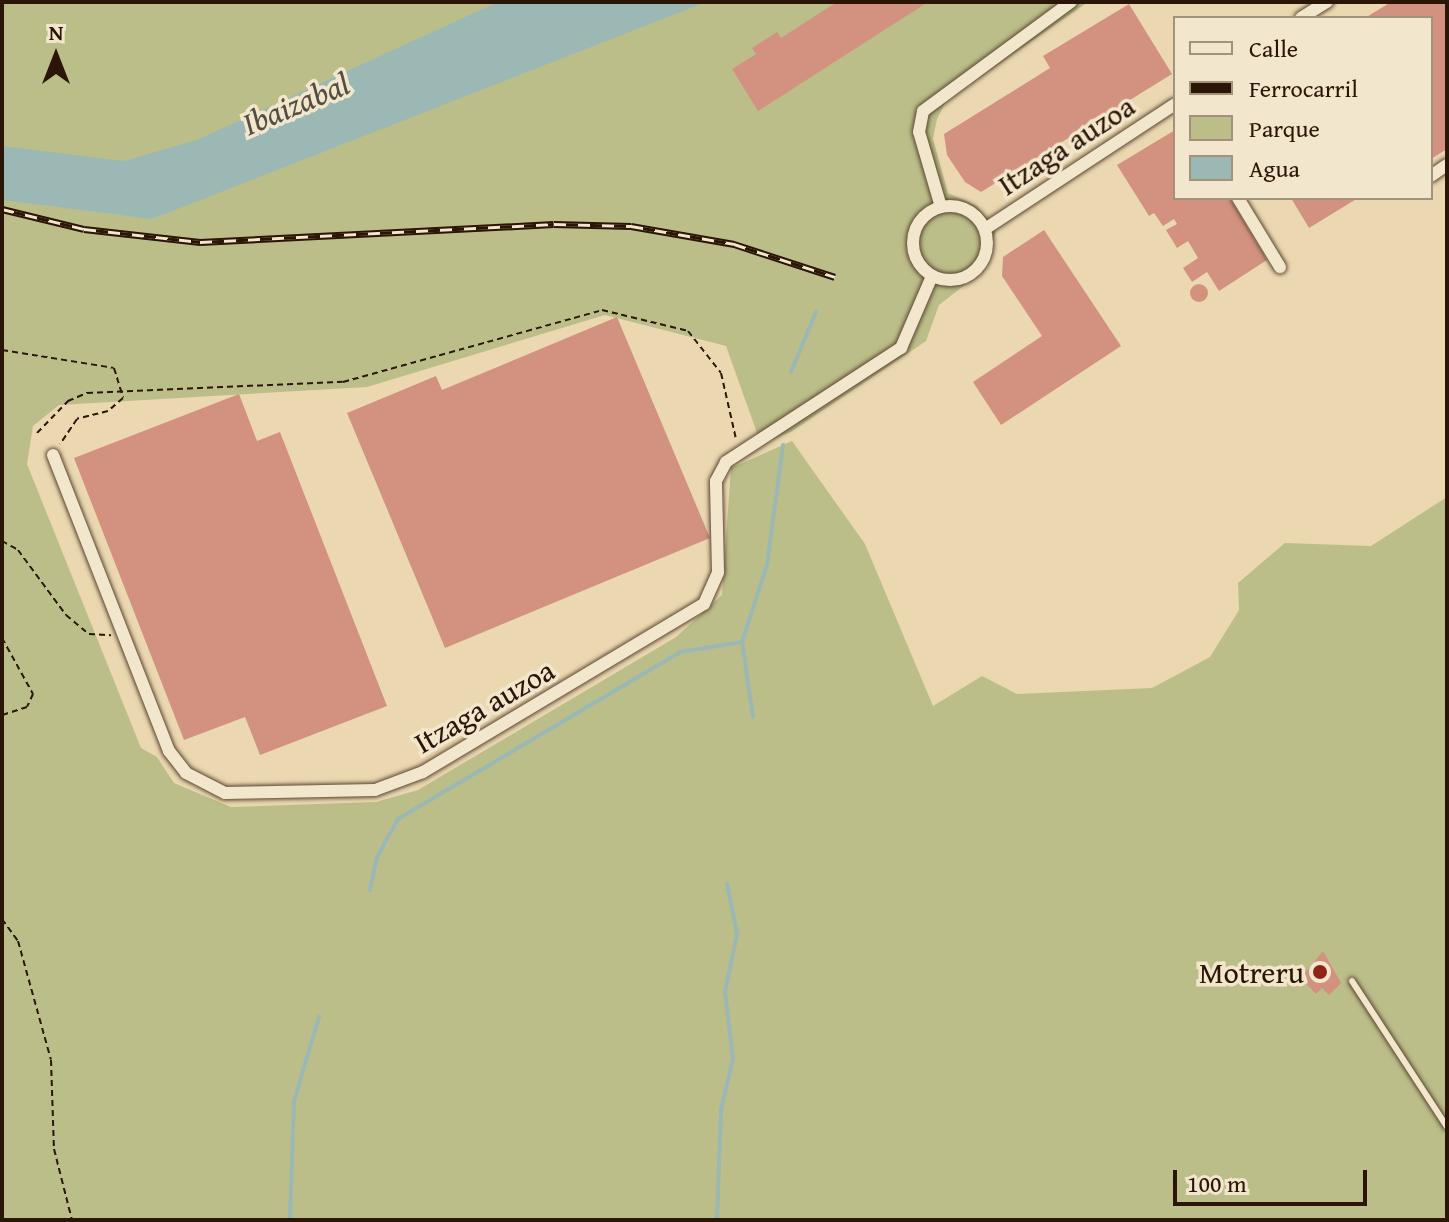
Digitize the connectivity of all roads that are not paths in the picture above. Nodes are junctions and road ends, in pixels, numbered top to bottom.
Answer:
1 (1071, 2) edge
2 (1327, 2) edge
3 (1304, 16) edge
4 (1173, 105) edge
5 (1239, 200) edge
6 (941, 207) junction
7 (985, 229) junction
8 (1280, 267) dead end
9 (932, 276) junction
10 (53, 455) road end
11 (1352, 981) dead end
12 (1447, 1127) edge

1 - 6 street
2 - 3 street
4 - 7 street, Itzaga auzoa
5 - 8 street
6 - 7 street
6 - 9 street
7 - 9 street
9 - 10 street, Itzaga auzoa
11 - 12 lane

